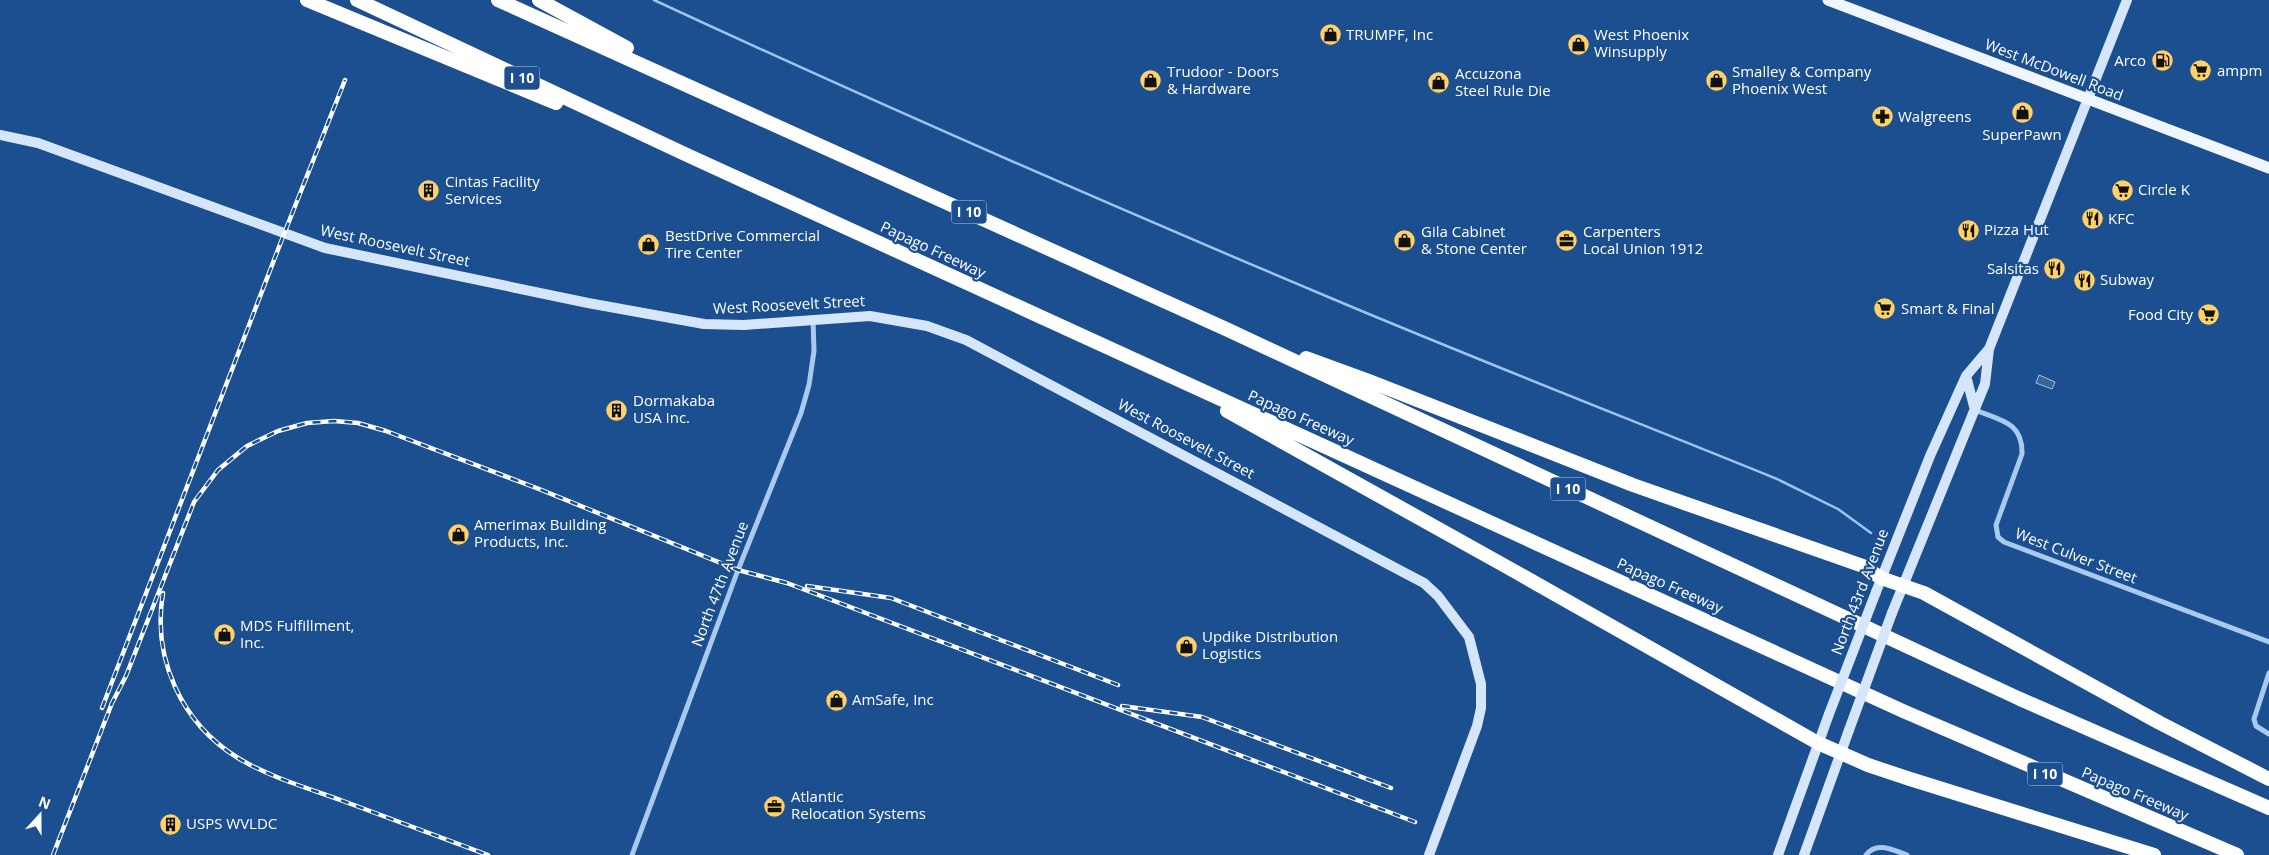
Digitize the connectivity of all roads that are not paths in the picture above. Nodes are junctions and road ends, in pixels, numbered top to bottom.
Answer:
1 (307, 0) edge
2 (357, 0) edge
3 (498, 0) edge
4 (539, 0) edge
5 (1828, 0) edge
6 (2128, 0) edge
7 (713, 96) junction
8 (2089, 99) junction
9 (0, 135) edge
10 (687, 155) junction
11 (2269, 168) edge
12 (813, 319) junction
13 (1226, 329) junction
14 (1989, 349) junction
15 (1157, 370) junction
16 (1966, 376) junction
17 (1985, 384) junction
18 (1975, 410) junction
19 (1881, 578) junction
20 (1904, 588) junction
21 (2269, 642) edge
22 (2269, 673) edge
23 (2269, 734) edge
24 (1818, 744) junction
25 (1841, 754) junction
26 (2269, 779) edge
27 (2269, 808) edge
28 (632, 855) edge
29 (1429, 855) edge
30 (1778, 855) edge
31 (1804, 855) edge
32 (1866, 855) edge
33 (1908, 855) edge
34 (2154, 855) edge
35 (2237, 855) edge

1 - 10 highway
2 - 10 highway, Papago Freeway / I 10
3 - 7 highway, I 10
4 - 7 highway
5 - 8 main road, West McDowell Road
6 - 8 street, North 43rd Avenue
7 - 13 highway, I 10
8 - 11 main road, West McDowell Road
8 - 14 street, North 43rd Avenue
9 - 12 street, West Roosevelt Street
10 - 15 highway, Papago Freeway / I 10
12 - 28 street, North 47th Avenue
12 - 29 street, West Roosevelt Street
13 - 19 highway
13 - 27 highway, I 10
14 - 16 street, North 43rd Avenue
14 - 17 street, North 43rd Avenue
15 - 24 highway
15 - 35 highway, Papago Freeway / I 10
16 - 17 street
16 - 18 street
16 - 19 street, North 43rd Avenue
17 - 18 street, North 43rd Avenue
18 - 20 street, North 43rd Avenue
18 - 21 street, West Culver Street
19 - 20 highway
19 - 24 street, North 43rd Avenue, bridge
20 - 25 street, North 43rd Avenue, bridge
20 - 26 highway
22 - 23 street
24 - 25 highway
24 - 30 street, North 43rd Avenue
25 - 31 street, North 43rd Avenue
25 - 34 highway
32 - 33 street

